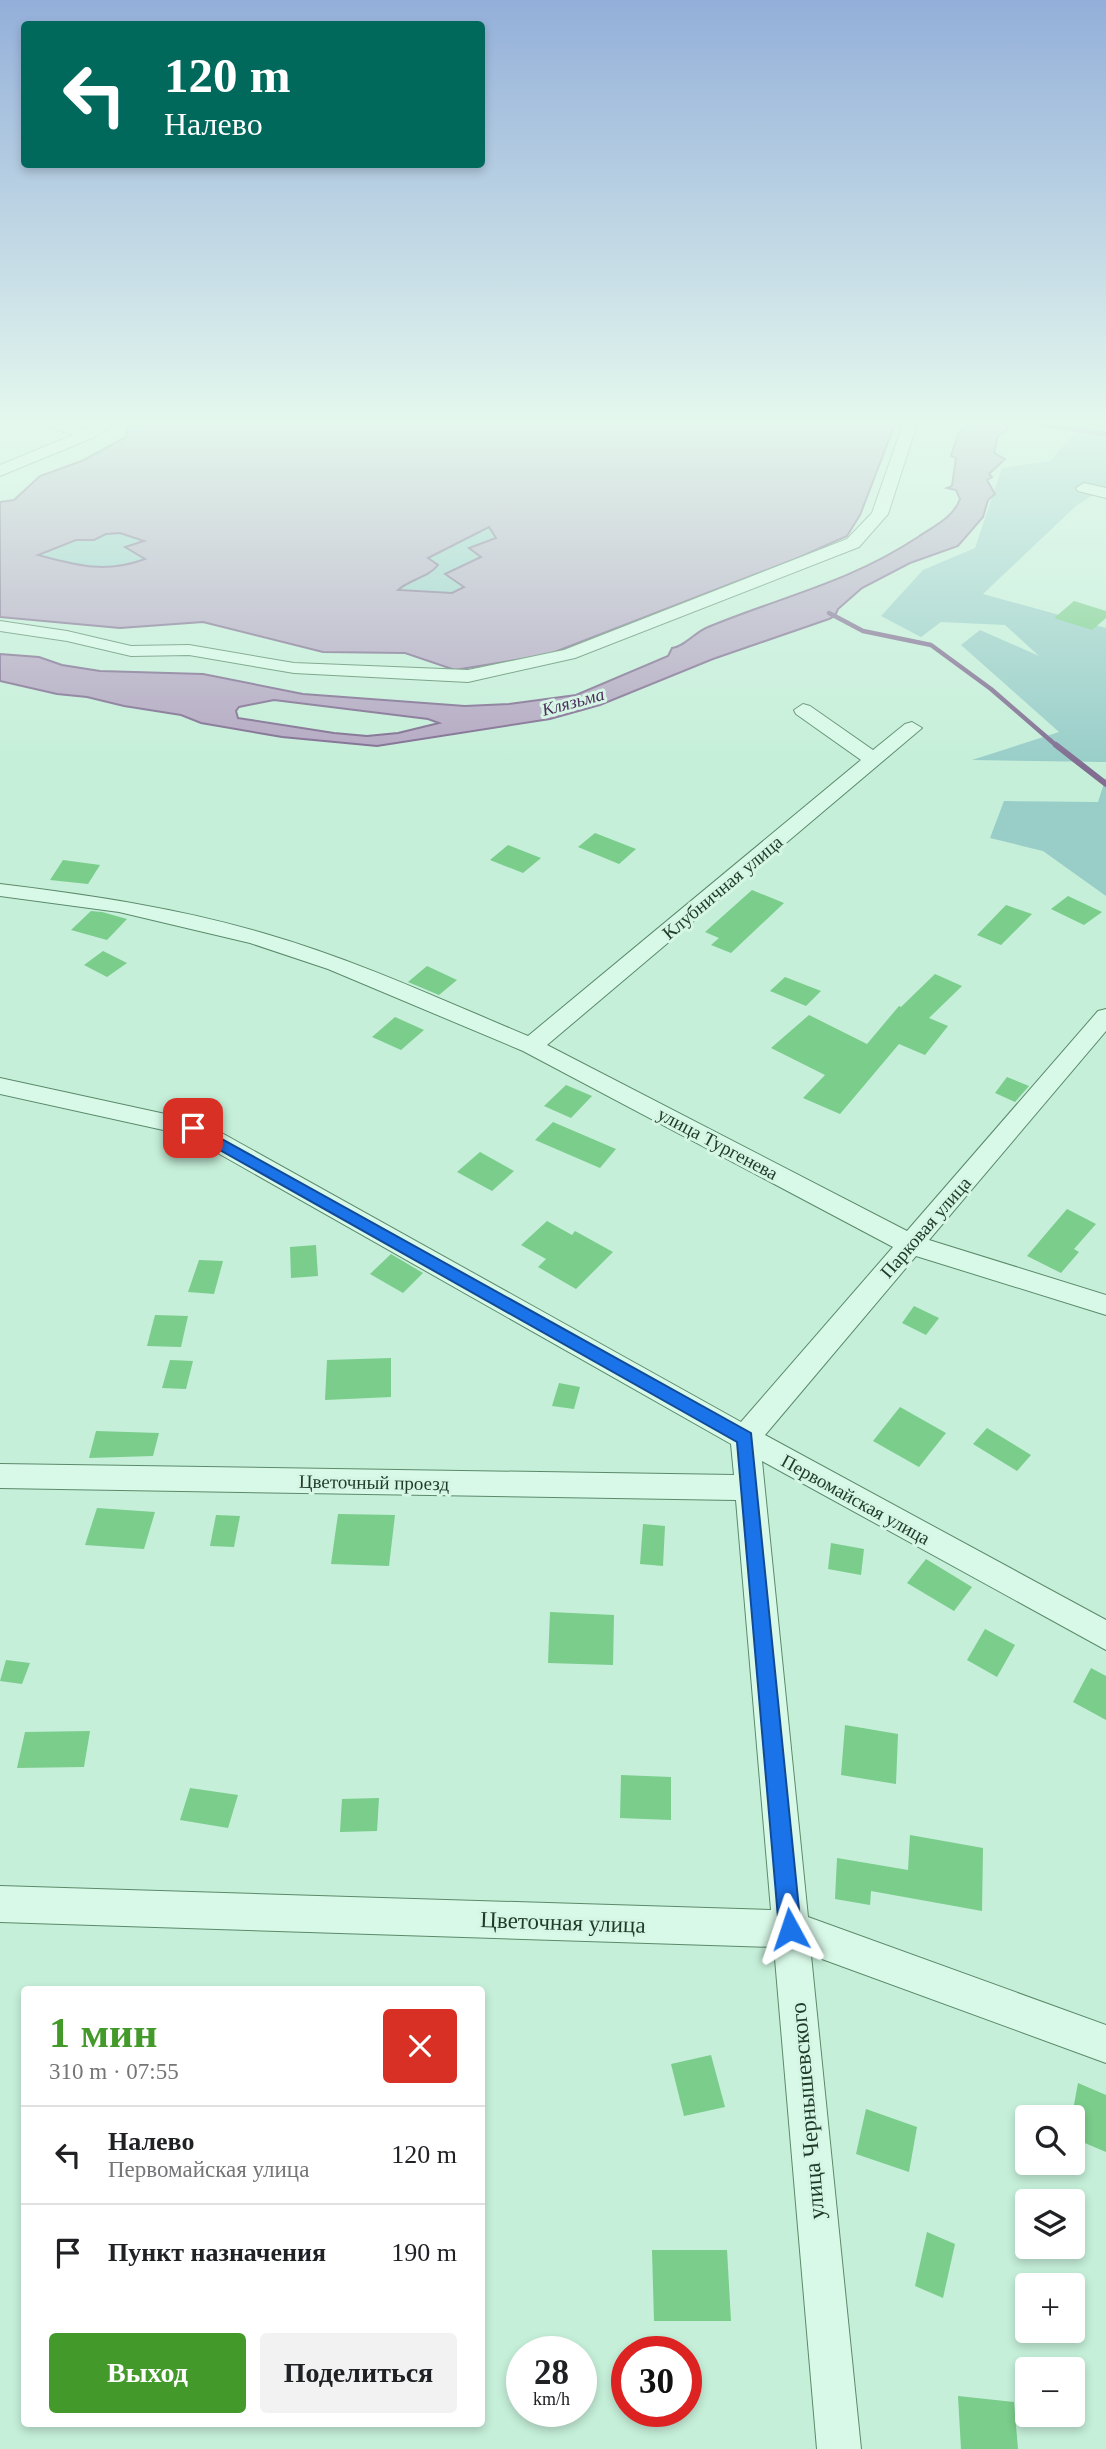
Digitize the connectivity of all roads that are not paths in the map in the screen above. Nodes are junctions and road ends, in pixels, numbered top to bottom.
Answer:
1 (857, 538) edge
2 (0, 626) edge
3 (803, 710) dead end
4 (912, 728) dead end
5 (874, 760) junction
6 (0, 890) edge
7 (1106, 1016) edge
8 (531, 1045) junction
9 (0, 1086) edge
10 (910, 1244) junction
11 (1106, 1306) edge
12 (745, 1438) junction
13 (0, 1476) edge
14 (748, 1488) junction
15 (1106, 1636) edge
16 (0, 1904) edge
17 (790, 1929) junction
18 (1106, 2044) edge
19 (839, 2449) edge

1 - 2 street
3 - 5 street
4 - 5 street, Клубничная улица
5 - 8 street, Клубничная улица
6 - 8 street, улица Тургенева
7 - 10 street, Парковая улица
8 - 10 street, улица Тургенева
9 - 12 street, Первомайская улица
10 - 11 street, улица Тургенева
10 - 12 street, Парковая улица
12 - 14 street, улица Чернышевского
12 - 15 street, Первомайская улица
13 - 14 street, Цветочный проезд
14 - 17 street, улица Чернышевского
16 - 17 street, Цветочная улица
17 - 18 street, Цветочная улица
17 - 19 street, улица Чернышевского

